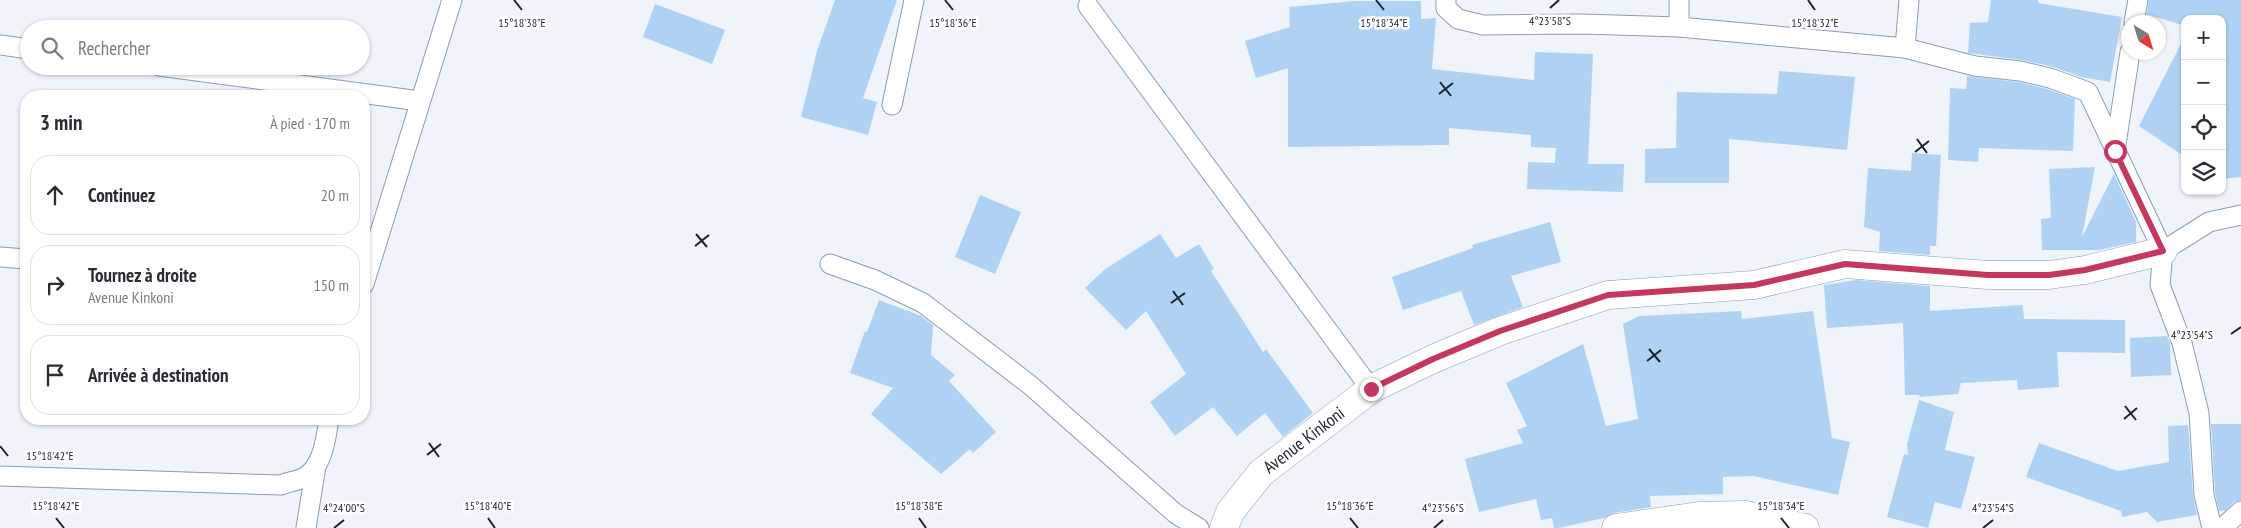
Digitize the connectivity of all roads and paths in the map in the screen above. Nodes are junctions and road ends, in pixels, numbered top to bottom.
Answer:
1 (452, 0) edge
2 (914, 0) edge
3 (1446, 0) edge
4 (1679, 0) edge
5 (1909, 0) edge
6 (2138, 0) edge
7 (1088, 6) dead end
8 (2135, 15) edge
9 (1679, 27) junction
10 (0, 45) edge
11 (20, 48) edge
12 (1905, 48) junction
13 (2129, 60) edge
14 (226, 75) edge
15 (338, 90) edge
16 (370, 94) edge
17 (420, 101) junction
18 (892, 105) dead end
19 (2115, 151) junction
20 (2241, 215) edge
21 (2163, 251) junction
22 (0, 257) edge
23 (20, 259) edge
24 (370, 261) edge
25 (830, 264) dead end
26 (1371, 389) junction
27 (328, 425) edge
28 (316, 466) junction
29 (0, 476) edge
30 (2241, 511) edge
31 (306, 528) edge
32 (1199, 528) edge
33 (1224, 528) edge
34 (1616, 528) edge
35 (1805, 528) edge
36 (2212, 528) edge
37 (2222, 528) edge

1 - 17 lane
2 - 18 lane
3 - 9 lane
4 - 9 lane
5 - 12 lane
6 - 8 lane
7 - 26 lane
9 - 12 lane
10 - 11 lane
12 - 19 lane
13 - 19 lane
14 - 15 lane
16 - 17 lane
17 - 24 lane
19 - 21 lane
20 - 21 lane
21 - 26 street, Avenue Kinkoni
21 - 36 lane
22 - 23 lane
25 - 32 lane
26 - 33 street, Avenue Kinkoni
27 - 28 lane
28 - 29 lane
28 - 31 lane
30 - 37 lane
34 - 35 street

